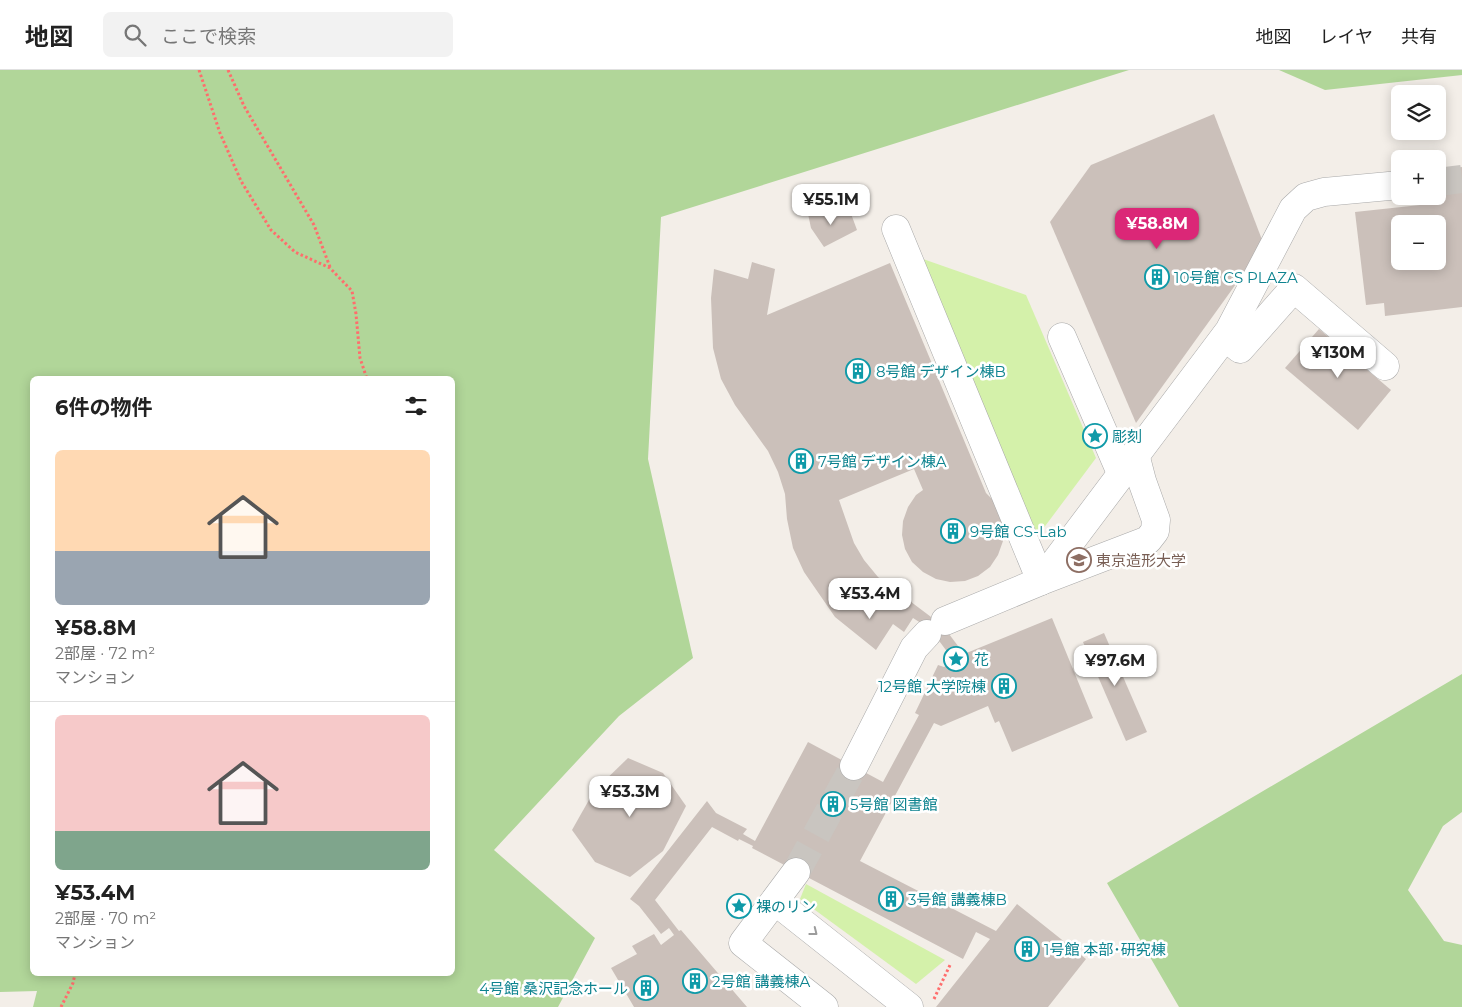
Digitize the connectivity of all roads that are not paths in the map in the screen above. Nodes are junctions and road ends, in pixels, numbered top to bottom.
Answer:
1 (1391, 186) edge
2 (896, 229) dead end
3 (1062, 336) dead end
4 (1225, 337) junction
5 (1386, 366) dead end
6 (1128, 464) junction
7 (1041, 581) junction
8 (854, 766) tunnel mouth
9 (796, 872) tunnel mouth
10 (775, 901) junction
11 (920, 1006) edge
12 (824, 1007) edge

1 - 4 lane
2 - 7 lane
3 - 6 lane
4 - 5 lane
4 - 6 lane
6 - 7 lane
6 - 7 lane
7 - 8 lane
9 - 10 lane
10 -> 11 lane
10 - 12 lane

